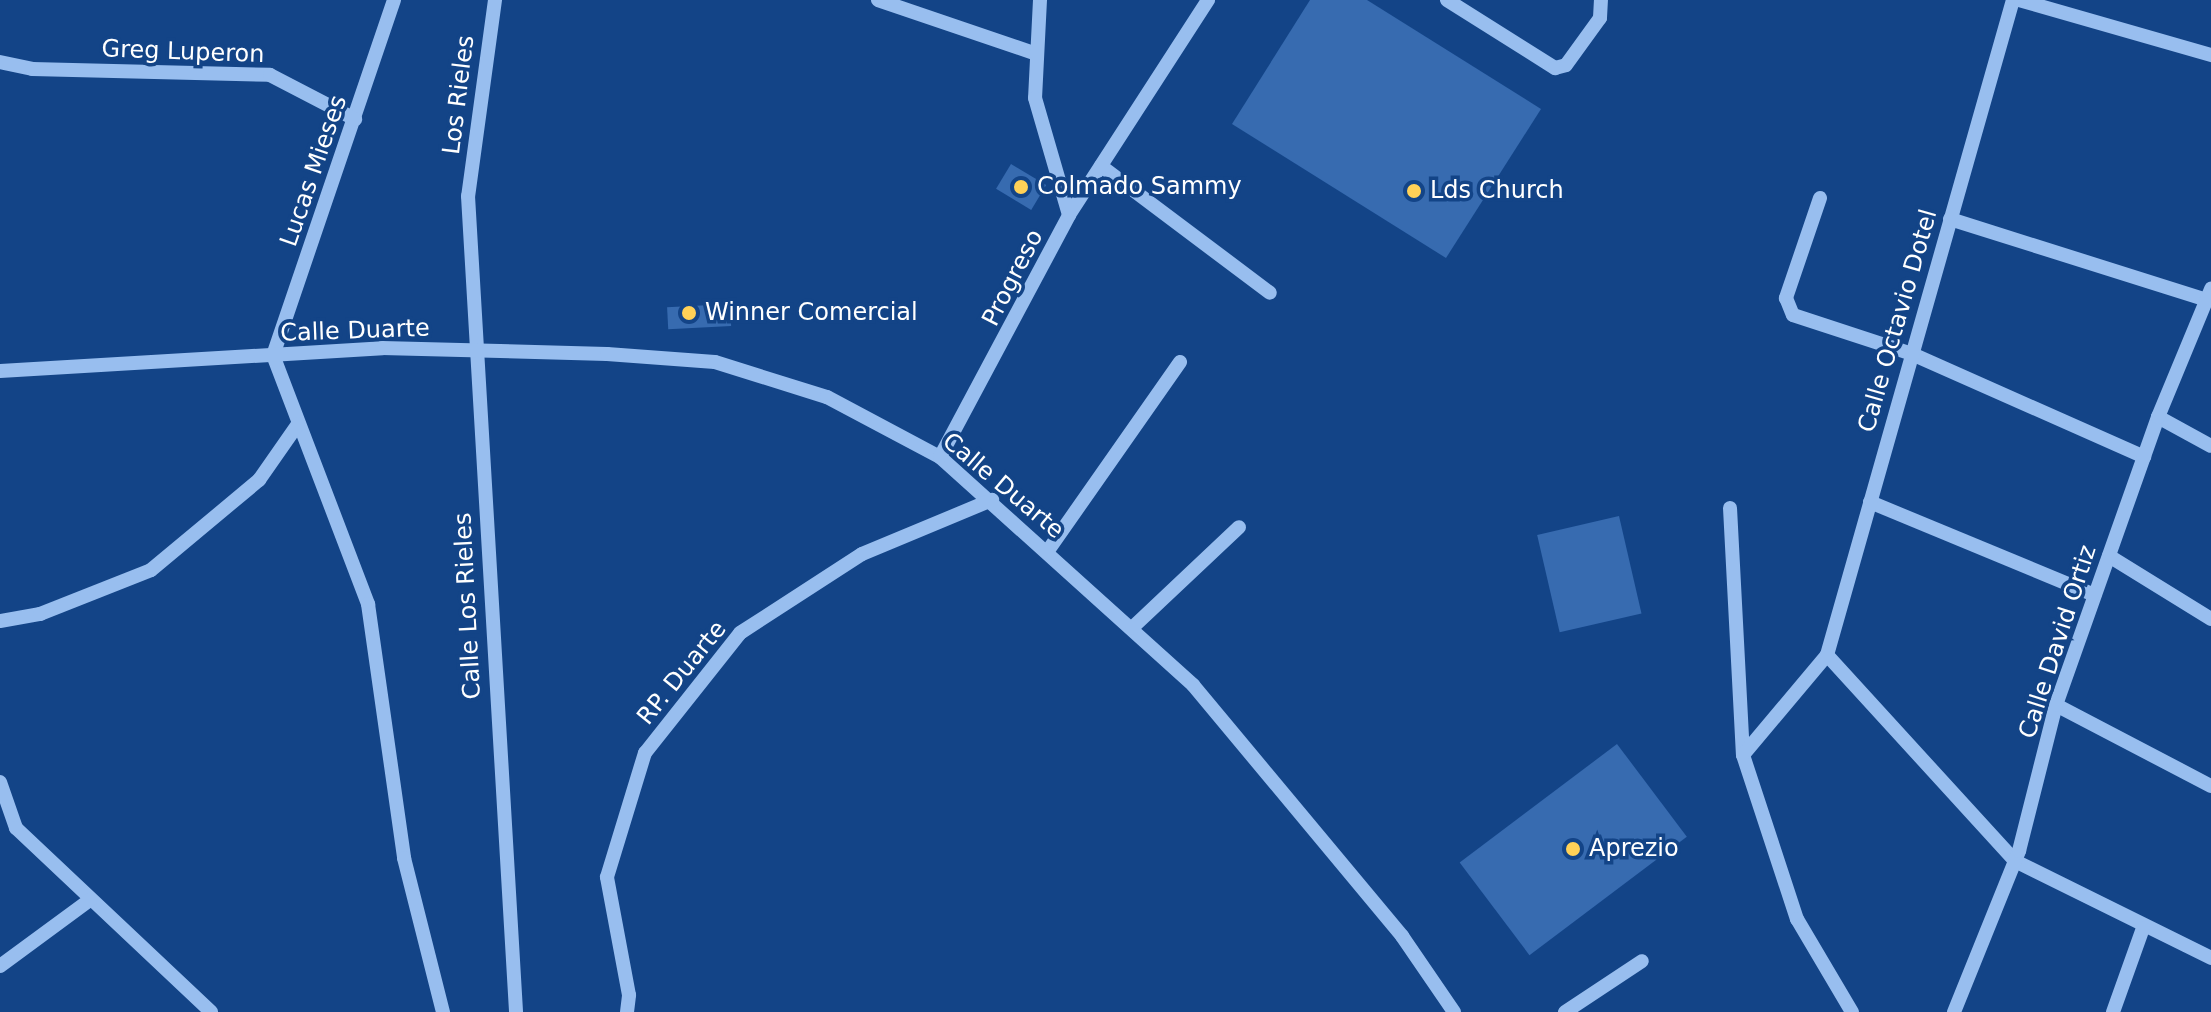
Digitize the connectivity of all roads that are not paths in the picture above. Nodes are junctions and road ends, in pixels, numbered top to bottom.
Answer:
1 (394, 0) edge
2 (495, 0) edge
3 (878, 0) edge
4 (1040, 0) edge
5 (1208, 0) edge
6 (1447, 0) edge
7 (1601, 0) edge
8 (2013, 0) edge
9 (2019, 0) edge
10 (1037, 54) junction
11 (2211, 55) edge
12 (0, 62) edge
13 (355, 119) junction
14 (1101, 166) junction
15 (468, 196) joint
16 (1820, 198) dead end
17 (1069, 215) junction
18 (1950, 219) junction
19 (1270, 293) dead end
20 (2209, 294) edge
21 (1912, 354) junction
22 (273, 355) junction
23 (1180, 362) dead end
24 (0, 371) edge
25 (2158, 417) junction
26 (298, 424) junction
27 (2211, 446) edge
28 (940, 457) junction
29 (2144, 457) junction
30 (992, 500) junction
31 (1870, 502) junction
32 (1730, 508) dead end
33 (1239, 527) dead end
34 (1047, 552) junction
35 (2109, 556) junction
36 (2095, 595) junction
37 (2211, 619) edge
38 (0, 621) edge
39 (1132, 628) junction
40 (1827, 655) junction
41 (2056, 705) junction
42 (1743, 755) junction
43 (0, 782) edge
44 (2211, 786) edge
45 (2015, 861) junction
46 (90, 900) junction
47 (2143, 928) junction
48 (2211, 958) edge
49 (1642, 961) dead end
50 (0, 966) edge
51 (211, 1012) edge
52 (443, 1012) edge
53 (516, 1012) edge
54 (627, 1012) edge
55 (1454, 1012) edge
56 (1565, 1012) edge
57 (1852, 1012) edge
58 (1954, 1012) edge
59 (2113, 1012) edge

1 - 13 street, Lucas Mieses
2 - 15 street, Los Rieles
3 - 10 street
4 - 10 street
5 - 14 street, Progreso
6 - 7 street
8 - 18 street, Calle Octavio Dotel
9 - 11 street
10 - 17 street
12 - 13 street, Greg Luperon
13 - 22 street, Lucas Mieses
14 - 17 street, Progreso
14 - 19 street
15 - 53 street, Calle Los Rieles
16 - 21 street
17 - 28 street, Progreso
18 - 20 street
18 - 21 street, Calle Octavio Dotel
20 - 25 street, Calle David Ortiz
21 - 29 street
21 - 31 street, Calle Octavio Dotel
22 - 24 street, Calle Duarte
22 - 26 street
22 - 28 street, Calle Duarte
23 - 34 street
25 - 27 street
25 - 29 street, Calle David Ortiz
26 - 38 street
26 - 52 street
28 - 30 street, Calle Duarte
29 - 35 street, Calle David Ortiz
30 - 34 street, Calle Duarte
30 - 54 street, RP. Duarte
31 - 36 street
31 - 40 street, Calle Octavio Dotel
32 - 42 street
33 - 39 street
34 - 39 street, Calle Duarte
35 - 36 street, Calle David Ortiz
35 - 37 street
36 - 41 street, Calle David Ortiz
39 - 55 street, Calle Duarte
40 - 42 street
40 - 45 street
41 - 44 street
41 - 45 street, Calle David Ortiz
42 - 57 street
43 - 46 street
45 - 47 street
45 - 58 street, Calle David Ortiz
46 - 50 street
46 - 51 street
47 - 48 street
47 - 59 street
49 - 56 street

